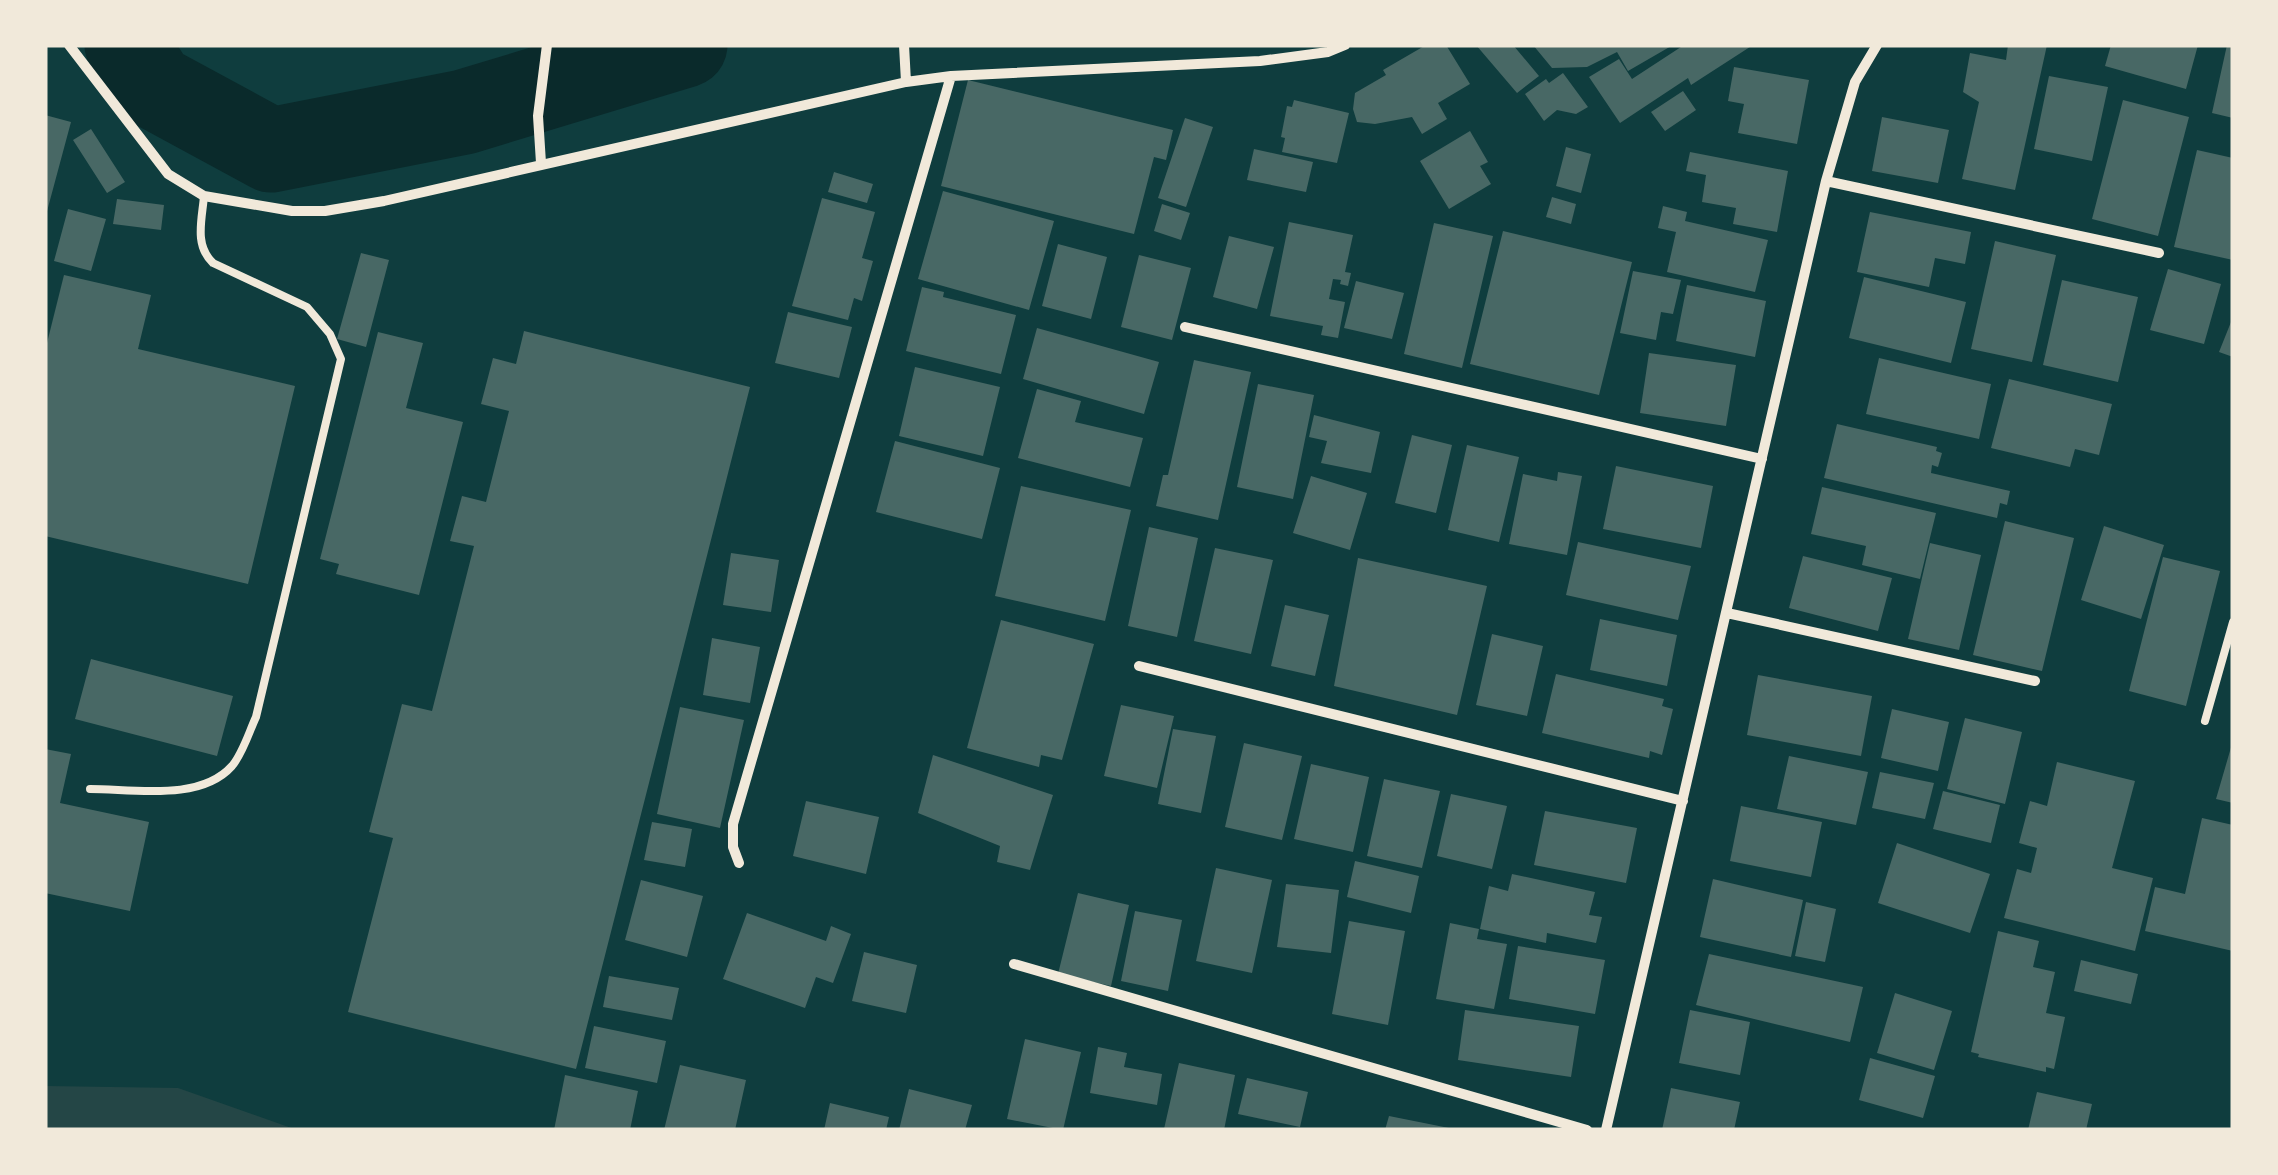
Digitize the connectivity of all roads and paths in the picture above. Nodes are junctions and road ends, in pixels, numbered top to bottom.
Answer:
1 (546, 45) edge
2 (1344, 45) edge
3 (1878, 45) edge
4 (71, 46) edge
5 (904, 47) edge
6 (951, 76) junction
7 (906, 82) junction
8 (541, 163) junction
9 (1826, 181) junction
10 (204, 196) junction
11 (2160, 254) dead end
12 (1186, 326) dead end
13 (1762, 459) junction
14 (1727, 613) junction
15 (2233, 622) edge
16 (1139, 666) dead end
17 (2034, 682) dead end
18 (2205, 721) dead end
19 (90, 789) dead end
20 (1683, 801) junction
21 (739, 863) dead end
22 (1014, 964) dead end
23 (1587, 1130) edge
24 (1606, 1130) edge

1 - 8 street
2 - 6 street
3 - 9 street
4 - 10 street
5 - 7 street
6 - 7 street
6 - 21 street
7 - 8 street
8 - 10 street
9 - 11 street
9 - 13 street
10 - 19 lane
12 - 13 street
13 - 14 street
14 - 17 street
14 - 20 street
15 - 18 lane
16 - 20 street
20 - 24 street
22 - 23 street

